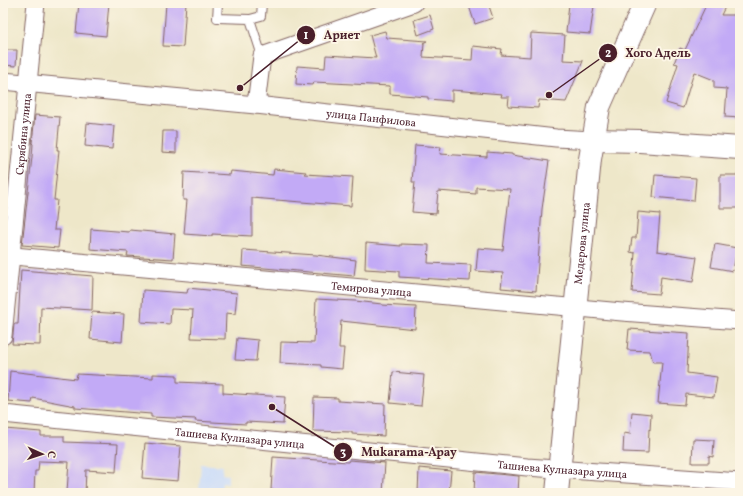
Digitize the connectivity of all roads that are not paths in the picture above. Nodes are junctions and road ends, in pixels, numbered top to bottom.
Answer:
1 (36, 3) edge
2 (218, 3) edge
3 (262, 3) edge
4 (414, 3) edge
5 (645, 3) edge
6 (250, 19) junction
7 (262, 56) junction
8 (3, 81) edge
9 (27, 82) junction
10 (256, 105) junction
11 (593, 140) junction
12 (740, 148) edge
13 (7, 255) edge
14 (575, 307) junction
15 (740, 321) edge
16 (3, 336) edge
17 (3, 414) edge
18 (559, 469) junction
19 (740, 482) edge
20 (557, 493) edge

1 - 9 street, Скрябина улица
2 - 6 lane
3 - 6 lane
4 - 7 street
5 - 11 main road, Медерова улица
6 - 7 lane
7 - 10 street
8 - 9 street, улица Панфилова
9 - 10 street, улица Панфилова
9 - 13 street, Скрябина улица
10 - 11 street, улица Панфилова
11 - 12 main road, улица Панфилова
11 - 14 main road, Медерова улица
13 - 14 street, Темирова улица
13 - 16 street, Скрябина улица
14 - 15 street, Темирова улица
14 - 18 main road, Медерова улица
17 - 18 street, Ташиева Кулназара улица
18 - 19 street, Ташиева Кулназара улица
18 - 20 main road, Медерова улица

